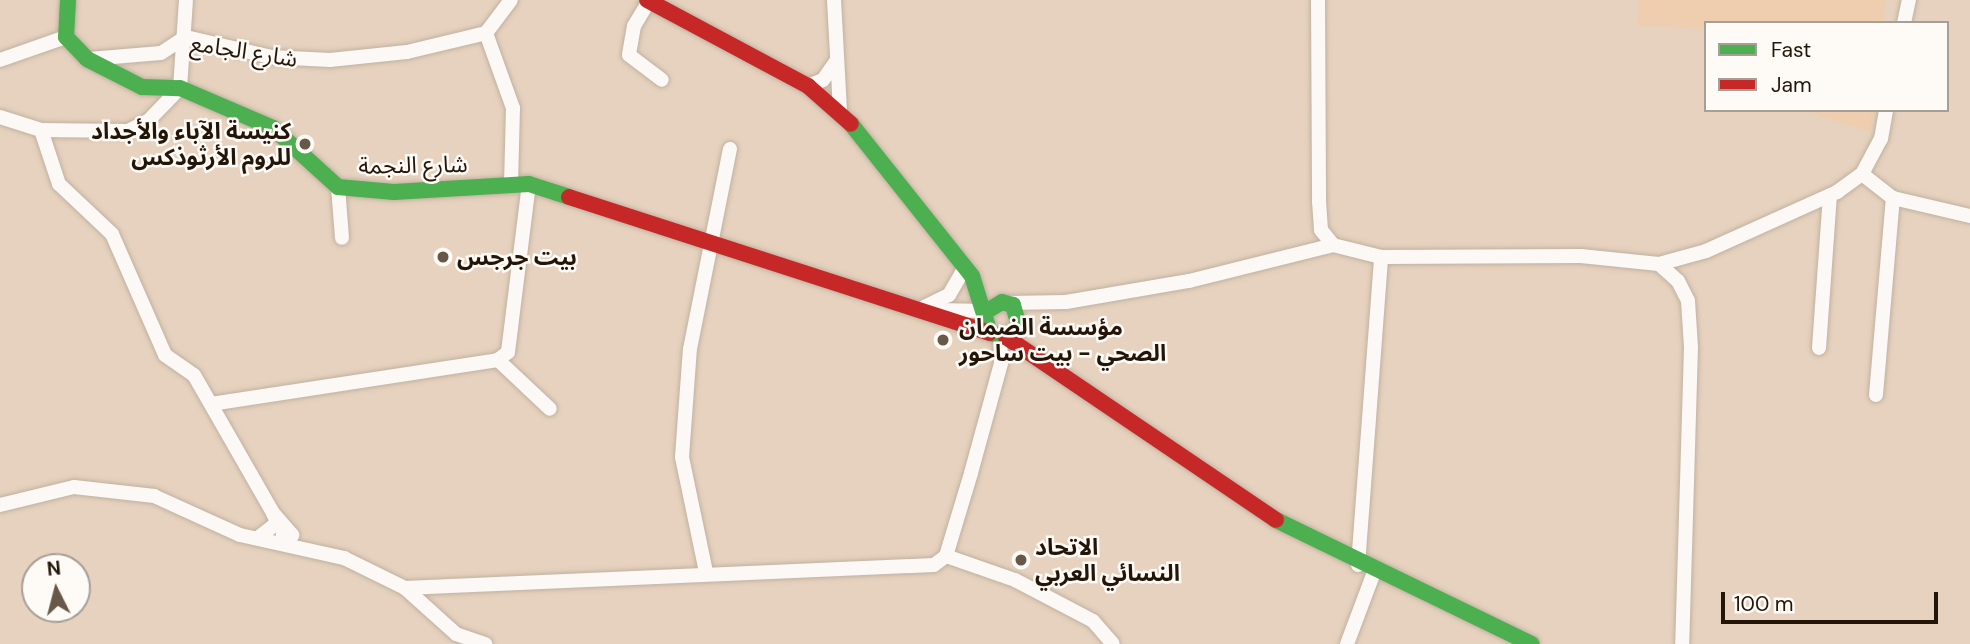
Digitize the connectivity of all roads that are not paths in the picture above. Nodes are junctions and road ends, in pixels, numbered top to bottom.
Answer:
1 (68, 0) edge
2 (186, 0) edge
3 (511, 0) edge
4 (834, 0) edge
5 (1318, 0) edge
6 (1909, 0) edge
7 (648, 1) edge
8 (1904, 21) edge
9 (486, 33) junction
10 (66, 37) junction
11 (187, 37) junction
12 (87, 59) junction
13 (0, 60) edge
14 (837, 61) junction
15 (662, 80) dead end
16 (808, 86) junction
17 (180, 88) junction
18 (839, 111) junction
19 (1886, 112) edge
20 (0, 117) edge
21 (41, 130) junction
22 (730, 149) dead end
23 (1862, 174) junction
24 (530, 184) junction
25 (511, 186) junction
26 (338, 187) junction
27 (1830, 195) junction
28 (1893, 198) junction
29 (1970, 216) edge
30 (342, 238) dead end
31 (708, 240) junction
32 (1333, 245) junction
33 (1381, 257) junction
34 (1659, 264) junction
35 (968, 271) junction
36 (1066, 302) junction
37 (1008, 303) junction
38 (930, 309) junction
39 (987, 310) junction
40 (1021, 320) junction
41 (999, 336) junction
42 (1819, 348) dead end
43 (498, 360) junction
44 (1876, 395) dead end
45 (211, 404) junction
46 (550, 409) dead end
47 (0, 505) edge
48 (279, 520) junction
49 (258, 538) junction
50 (288, 542) junction
51 (314, 549) junction
52 (946, 556) junction
53 (1358, 565) junction
54 (706, 572) junction
55 (1374, 572) junction
56 (405, 588) junction
57 (1686, 623) junction
58 (456, 639) edge
59 (1523, 643) edge
60 (485, 644) edge
61 (1113, 644) edge
62 (1347, 644) edge
63 (1682, 644) edge
64 (1692, 644) edge

1 - 10 street
2 - 11 street
3 - 9 street
4 - 14 street
5 - 32 street
6 - 8 street
7 - 15 street
7 - 16 street
9 - 11 street, شارع الجامع
9 - 25 street
10 - 12 street
10 - 13 street
11 - 12 street, شارع الجامع
11 - 17 street
12 - 17 street
14 - 16 street
14 - 18 street
16 - 18 street
17 - 21 street
17 - 26 street, شارع النجمة
18 - 35 street
19 - 23 street
20 - 21 street
21 - 45 street
22 - 31 street
23 - 27 street
23 - 28 street
24 - 25 street, شارع النجمة
24 - 31 street
24 - 43 street
25 - 26 street, شارع النجمة
26 - 30 street
27 - 34 street
27 - 42 street
28 - 29 street
28 - 44 street
31 - 38 street
31 - 54 street
32 - 33 street
32 - 36 street
33 - 34 street
33 - 53 street
34 - 57 street
35 - 37 street
35 - 38 street
35 - 39 street
36 - 37 street
36 - 40 street
37 - 39 street
37 - 40 street
38 - 39 street
38 - 41 street
39 - 41 street
40 - 41 street
41 - 52 street
41 - 53 street
43 - 45 street
43 - 46 street
45 - 48 street
47 - 49 street
48 - 49 street
48 - 50 street
48 - 51 street
49 - 50 street
50 - 51 street
51 - 56 street
52 - 54 street
52 - 61 street
53 - 55 street
54 - 56 street
55 - 59 street
55 - 62 street
56 - 58 street
57 - 63 street
57 - 64 street
58 - 60 street

